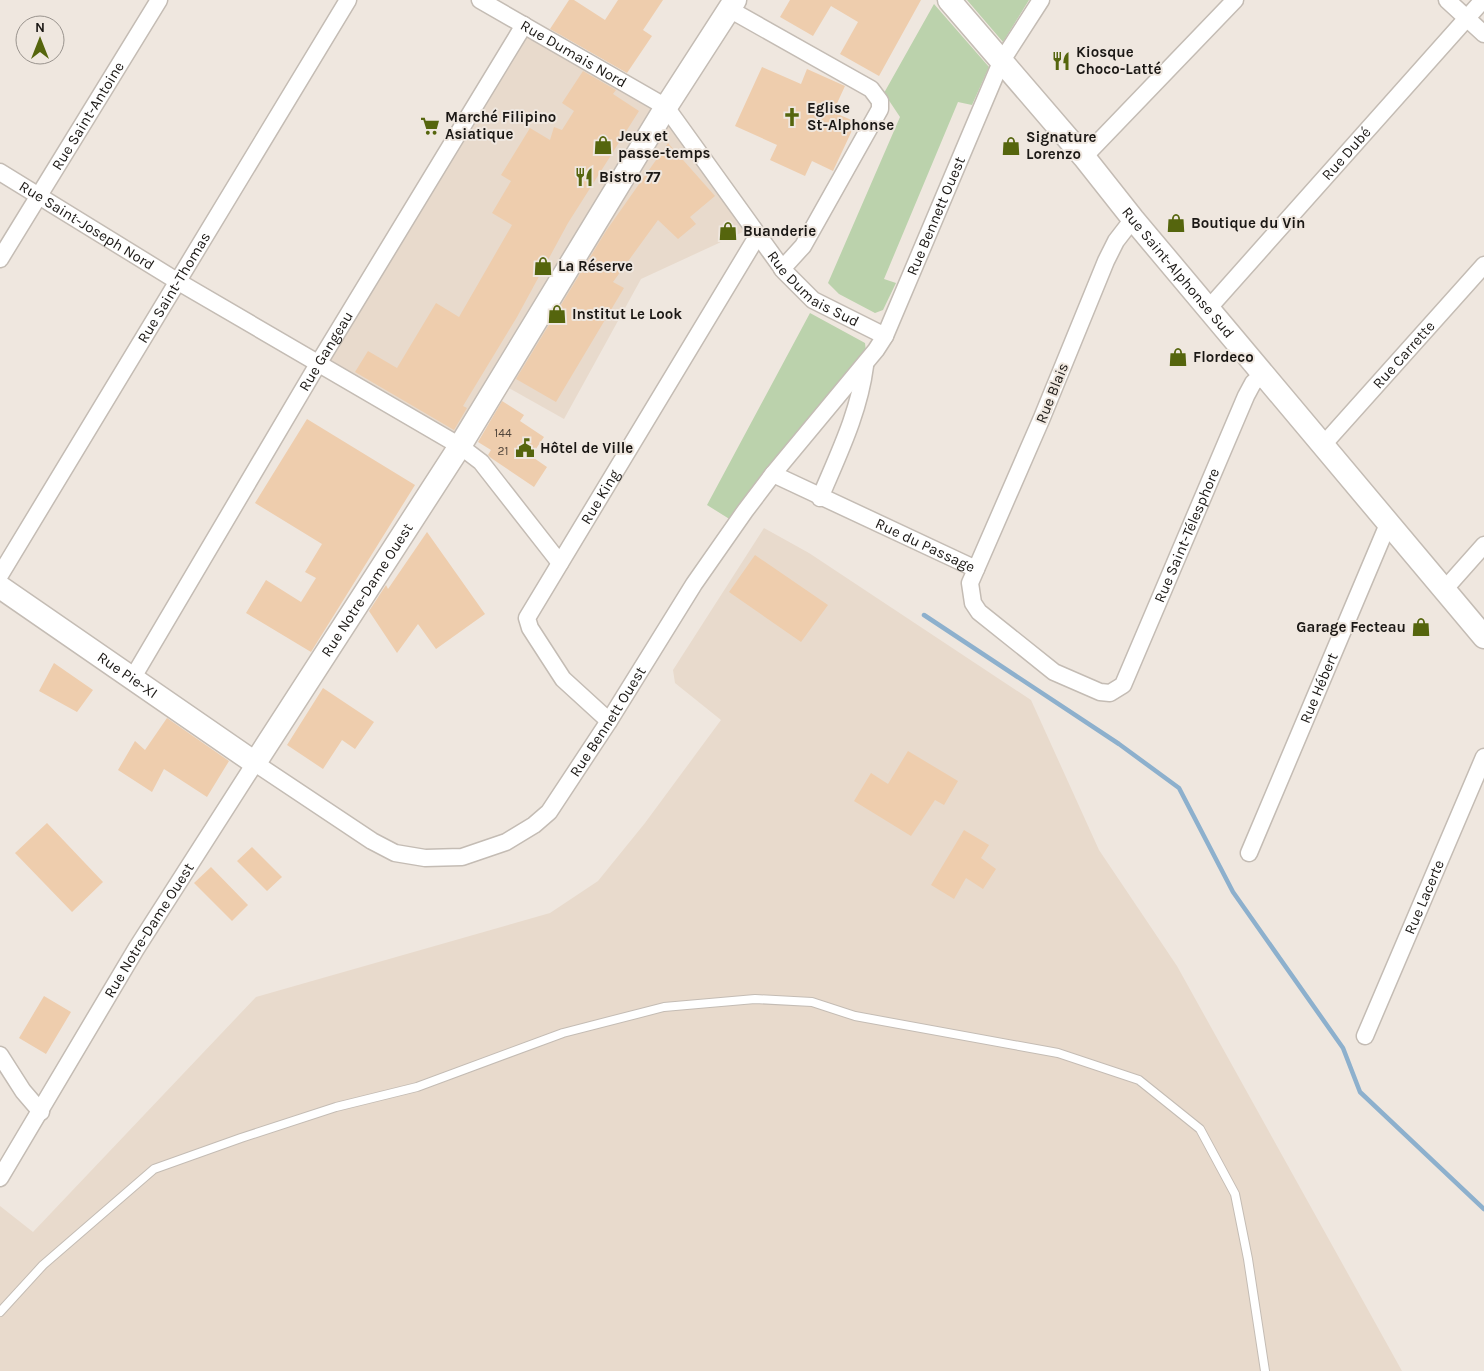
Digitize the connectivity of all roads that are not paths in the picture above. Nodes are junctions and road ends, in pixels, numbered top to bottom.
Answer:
1 (159, 0) edge
2 (348, 0) edge
3 (480, 0) edge
4 (949, 0) edge
5 (1040, 0) edge
6 (1235, 0) edge
7 (1447, 0) edge
8 (1483, 0) edge
9 (732, 4) edge
10 (1466, 18) junction
11 (524, 25) junction
12 (1484, 34) edge
13 (1001, 62) junction
14 (666, 107) junction
15 (1084, 157) junction
16 (0, 172) edge
17 (39, 196) junction
18 (1134, 220) junction
19 (758, 235) junction
20 (0, 259) edge
21 (1484, 264) edge
22 (782, 269) junction
23 (177, 281) junction
24 (1208, 309) junction
25 (885, 336) junction
26 (318, 364) junction
27 (865, 366) junction
28 (1264, 374) junction
29 (1323, 445) junction
30 (460, 446) junction
31 (773, 474) junction
32 (820, 498) junction
33 (1388, 524) junction
34 (1484, 546) edge
35 (560, 563) junction
36 (976, 570) junction
37 (0, 576) edge
38 (0, 587) edge
39 (1444, 590) junction
40 (1484, 637) edge
41 (132, 679) junction
42 (1110, 693) joint
43 (609, 722) junction
44 (1484, 757) edge
45 (255, 763) junction
46 (1248, 853) dead end
47 (1365, 1036) dead end
48 (0, 1055) edge
49 (41, 1112) junction
50 (1, 1173) edge
51 (0, 1312) edge
52 (1265, 1371) edge

1 - 17 street, Rue Saint-Antoine
2 - 23 street, Rue Saint-Thomas
3 - 11 street, Rue Dumais Nord
4 - 13 street, Rue Saint-Alphonse Sud
5 - 13 street, Rue Bennett Ouest
6 - 15 street
7 - 10 street
8 - 10 street, Rue Dubé
9 - 14 street, Rue Notre-Dame Ouest
9 - 22 street
10 - 12 street
10 - 24 street, Rue Dubé
11 - 14 street, Rue Dumais Nord
11 - 26 street, Rue Gangeau
13 - 15 street, Rue Saint-Alphonse Sud
13 - 25 street, Rue Bennett Ouest
14 - 19 street, Rue Dumais Sud
14 - 30 street, Rue Notre-Dame Ouest
15 - 18 street, Rue Saint-Alphonse Sud
16 - 17 street, Rue Saint-Joseph Nord
17 - 20 street, Rue Saint-Antoine
17 - 23 street, Rue Saint-Joseph Nord
18 - 24 street, Rue Saint-Alphonse Sud
18 - 36 street, Rue Blais
19 - 22 street, Rue Dumais Sud
19 - 35 street, Rue King
21 - 29 street, Rue Carrette
22 - 25 street, Rue Dumais Sud
23 - 26 street, Rue Saint-Joseph Nord
23 - 37 street, Rue Saint-Thomas
24 - 28 street, Rue Saint-Alphonse Sud
25 - 27 street, Rue Bennett Ouest
26 - 30 street, Rue Saint-Joseph Nord
26 - 41 street, Rue Gangeau
27 - 31 street, Rue Bennett Ouest
27 - 32 street, Rue Bennett Ouest
28 - 29 street, Rue Saint-Alphonse Sud
28 - 42 street, Rue Saint-Télesphore
29 - 33 street, Rue Saint-Alphonse Sud
30 - 35 street, Rue Saint-Joseph Nord
30 - 45 street, Rue Notre-Dame Ouest
31 - 32 street, Rue du Passage
31 - 43 street, Rue Bennett Ouest
32 - 36 street, Rue du Passage
33 - 39 street, Rue Saint-Alphonse Sud
33 - 46 street, Rue Hébert
34 - 39 street
35 - 43 street, Rue King
36 - 42 street, Rue du Passage
38 - 41 street, Rue Pie-XI
39 - 40 street, Rue Saint-Alphonse Sud
41 - 45 street, Rue Pie-XI
43 - 45 street, Rue Bennett Ouest
44 - 47 street, Rue Lacerte
45 - 49 street, Rue Notre-Dame Ouest
48 - 49 street
49 - 50 street, Rue Notre-Dame Ouest
51 - 52 lane

